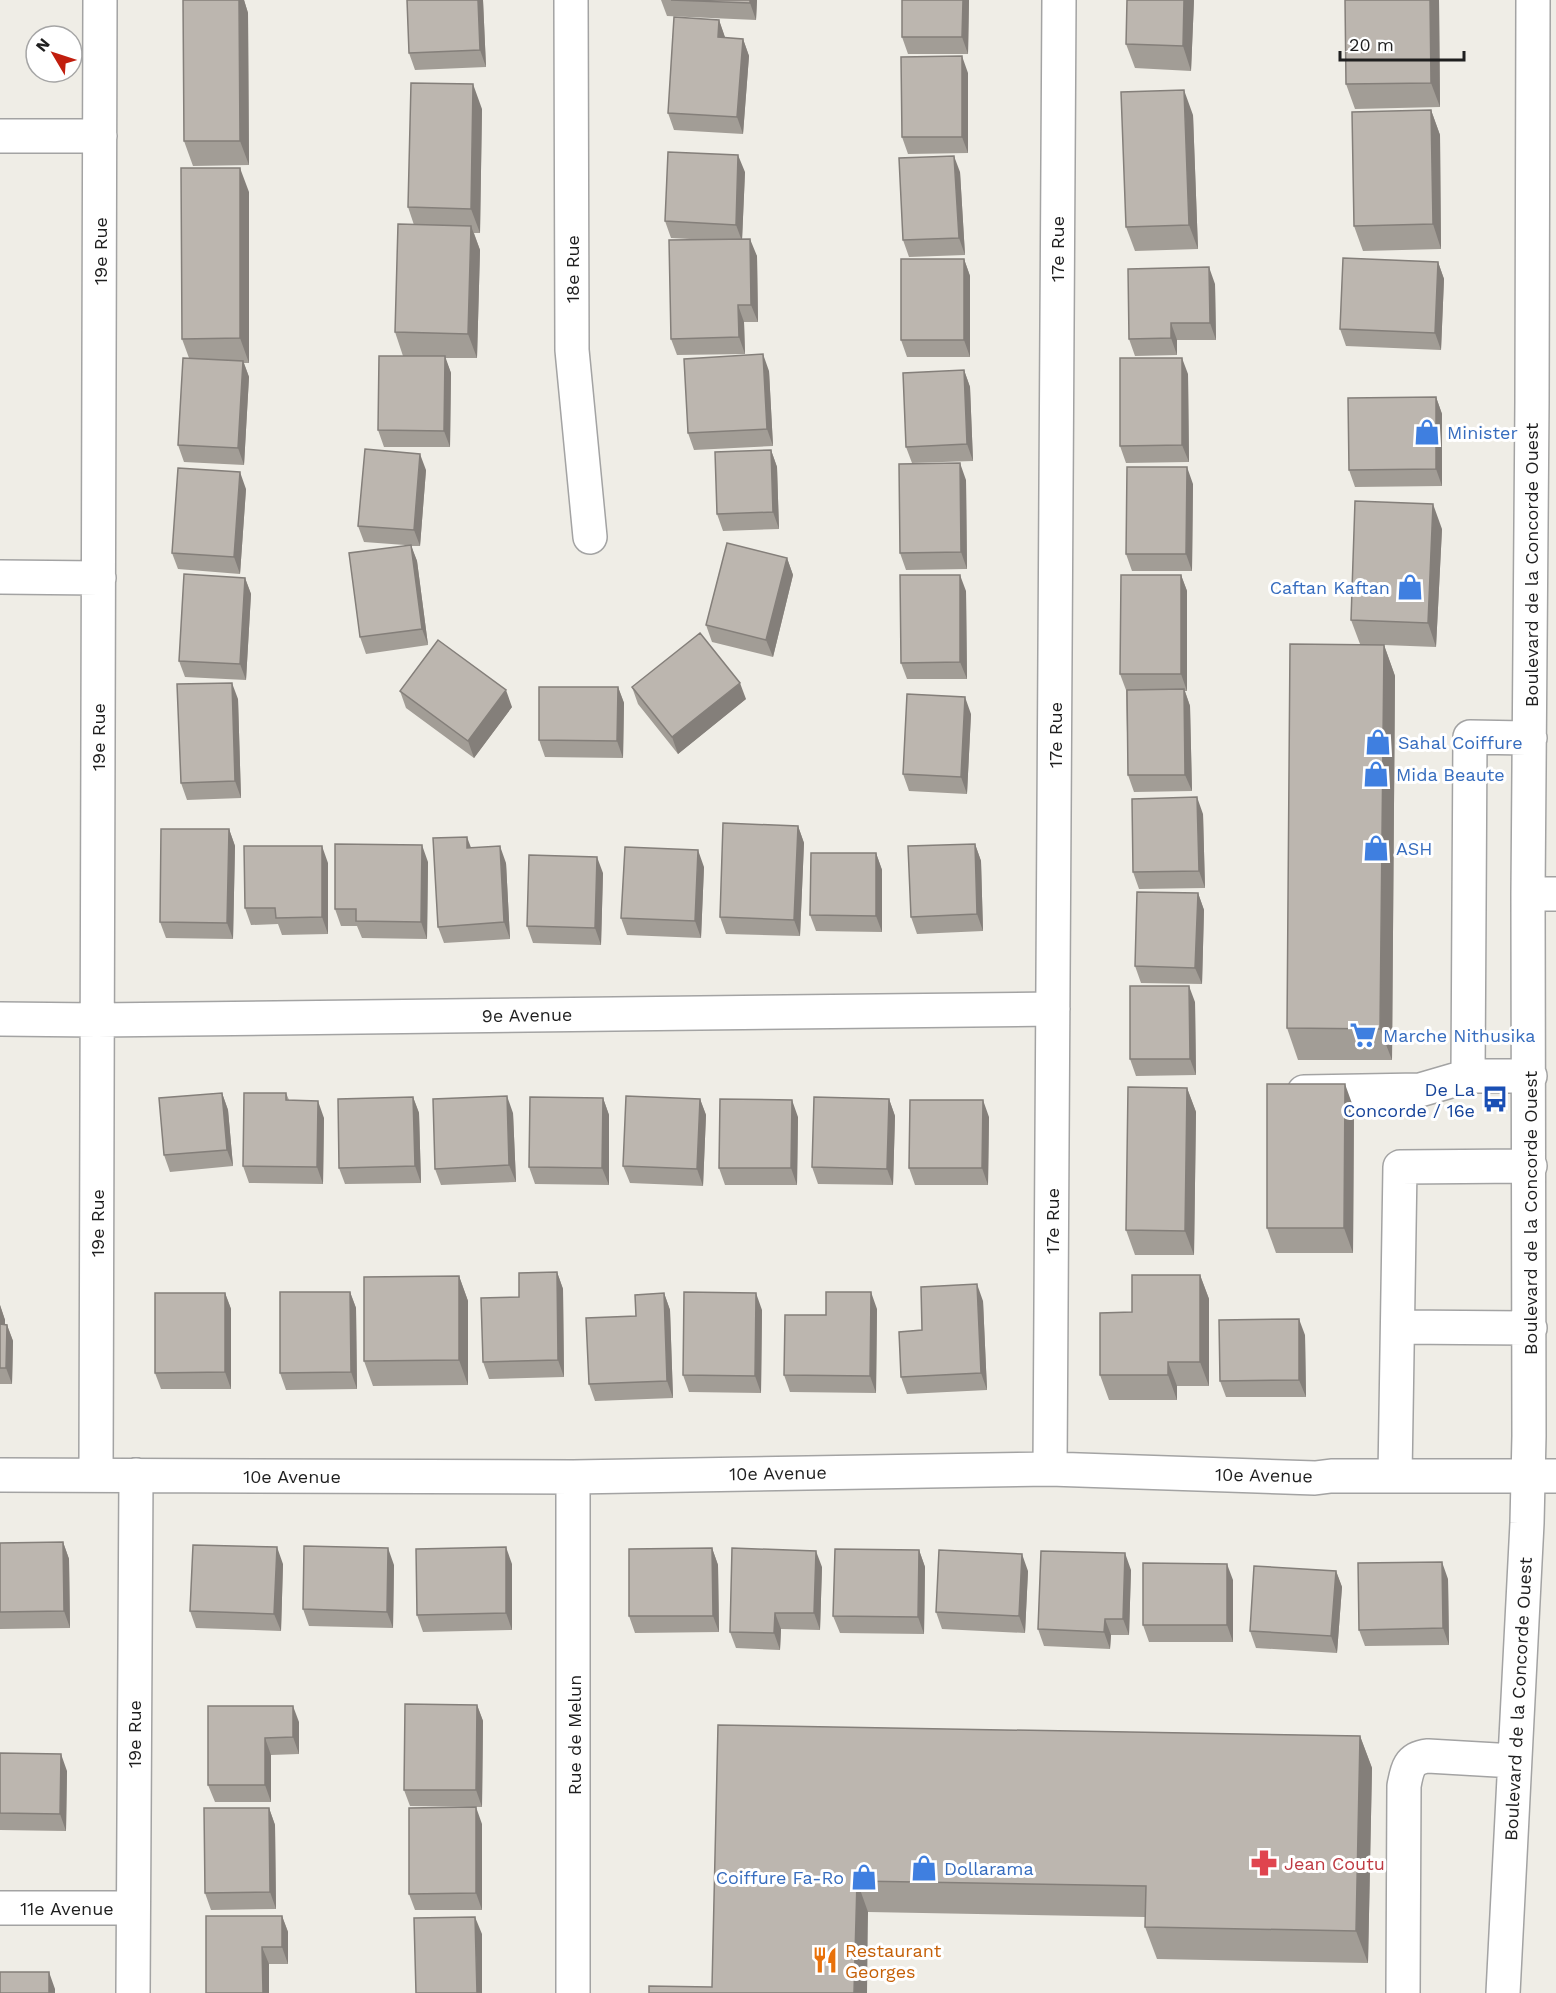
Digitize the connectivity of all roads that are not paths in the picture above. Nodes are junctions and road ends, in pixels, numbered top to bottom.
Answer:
1 (100, 0) edge
2 (571, 0) edge
3 (1059, 0) edge
4 (1533, 0) edge
5 (0, 136) edge
6 (100, 136) junction
7 (1544, 341) edge
8 (1544, 403) edge
9 (590, 537) dead end
10 (0, 578) edge
11 (99, 578) junction
12 (1530, 738) junction
13 (1542, 894) edge
14 (1053, 1009) junction
15 (0, 1018) edge
16 (97, 1020) junction
17 (1468, 1076) junction
18 (1530, 1076) junction
19 (1297, 1092) edge
20 (1530, 1166) junction
21 (1399, 1327) junction
22 (1530, 1329) junction
23 (1050, 1469) junction
24 (0, 1475) edge
25 (96, 1475) junction
26 (136, 1475) junction
27 (1395, 1476) junction
28 (573, 1477) junction
29 (1542, 1477) edge
30 (1514, 1761) junction
31 (0, 1908) edge
32 (133, 1908) junction
33 (133, 1993) edge
34 (573, 1993) edge
35 (1403, 1993) edge
36 (1503, 1993) edge

1 - 6 street, 19e Rue
2 - 9 street, 18e Rue
3 - 14 street, 17e Rue
4 - 7 street, Boulevard de la Concorde Ouest
5 - 6 street
6 - 11 street, 19e Rue
7 - 8 street, Boulevard de la Concorde Ouest
8 - 12 street, Boulevard de la Concorde Ouest
10 - 11 street
11 - 16 street, 19e Rue
12 - 13 street, Boulevard de la Concorde Ouest
12 - 17 street
13 - 18 street, Boulevard de la Concorde Ouest
14 - 16 street, 9e Avenue
14 - 23 street, 17e Rue
15 - 16 street, 9e Avenue
16 - 25 street, 19e Rue
17 - 18 street
17 - 19 street
18 - 20 street, Boulevard de la Concorde Ouest
20 - 21 street
20 - 22 street, Boulevard de la Concorde Ouest
21 - 22 street
21 - 27 street
22 - 29 street, Boulevard de la Concorde Ouest
23 - 27 street, 10e Avenue
23 - 28 street, 10e Avenue
24 - 25 street, 10e Avenue
25 - 26 street, 10e Avenue
26 - 28 street, 10e Avenue
26 - 32 street, 19e Rue
27 - 29 street, 10e Avenue
28 - 34 street, Rue de Melun
29 - 30 street, Boulevard de la Concorde Ouest
30 - 35 street
30 - 36 street, Boulevard de la Concorde Ouest
31 - 32 street, 11e Avenue
32 - 33 street, 19e Rue

